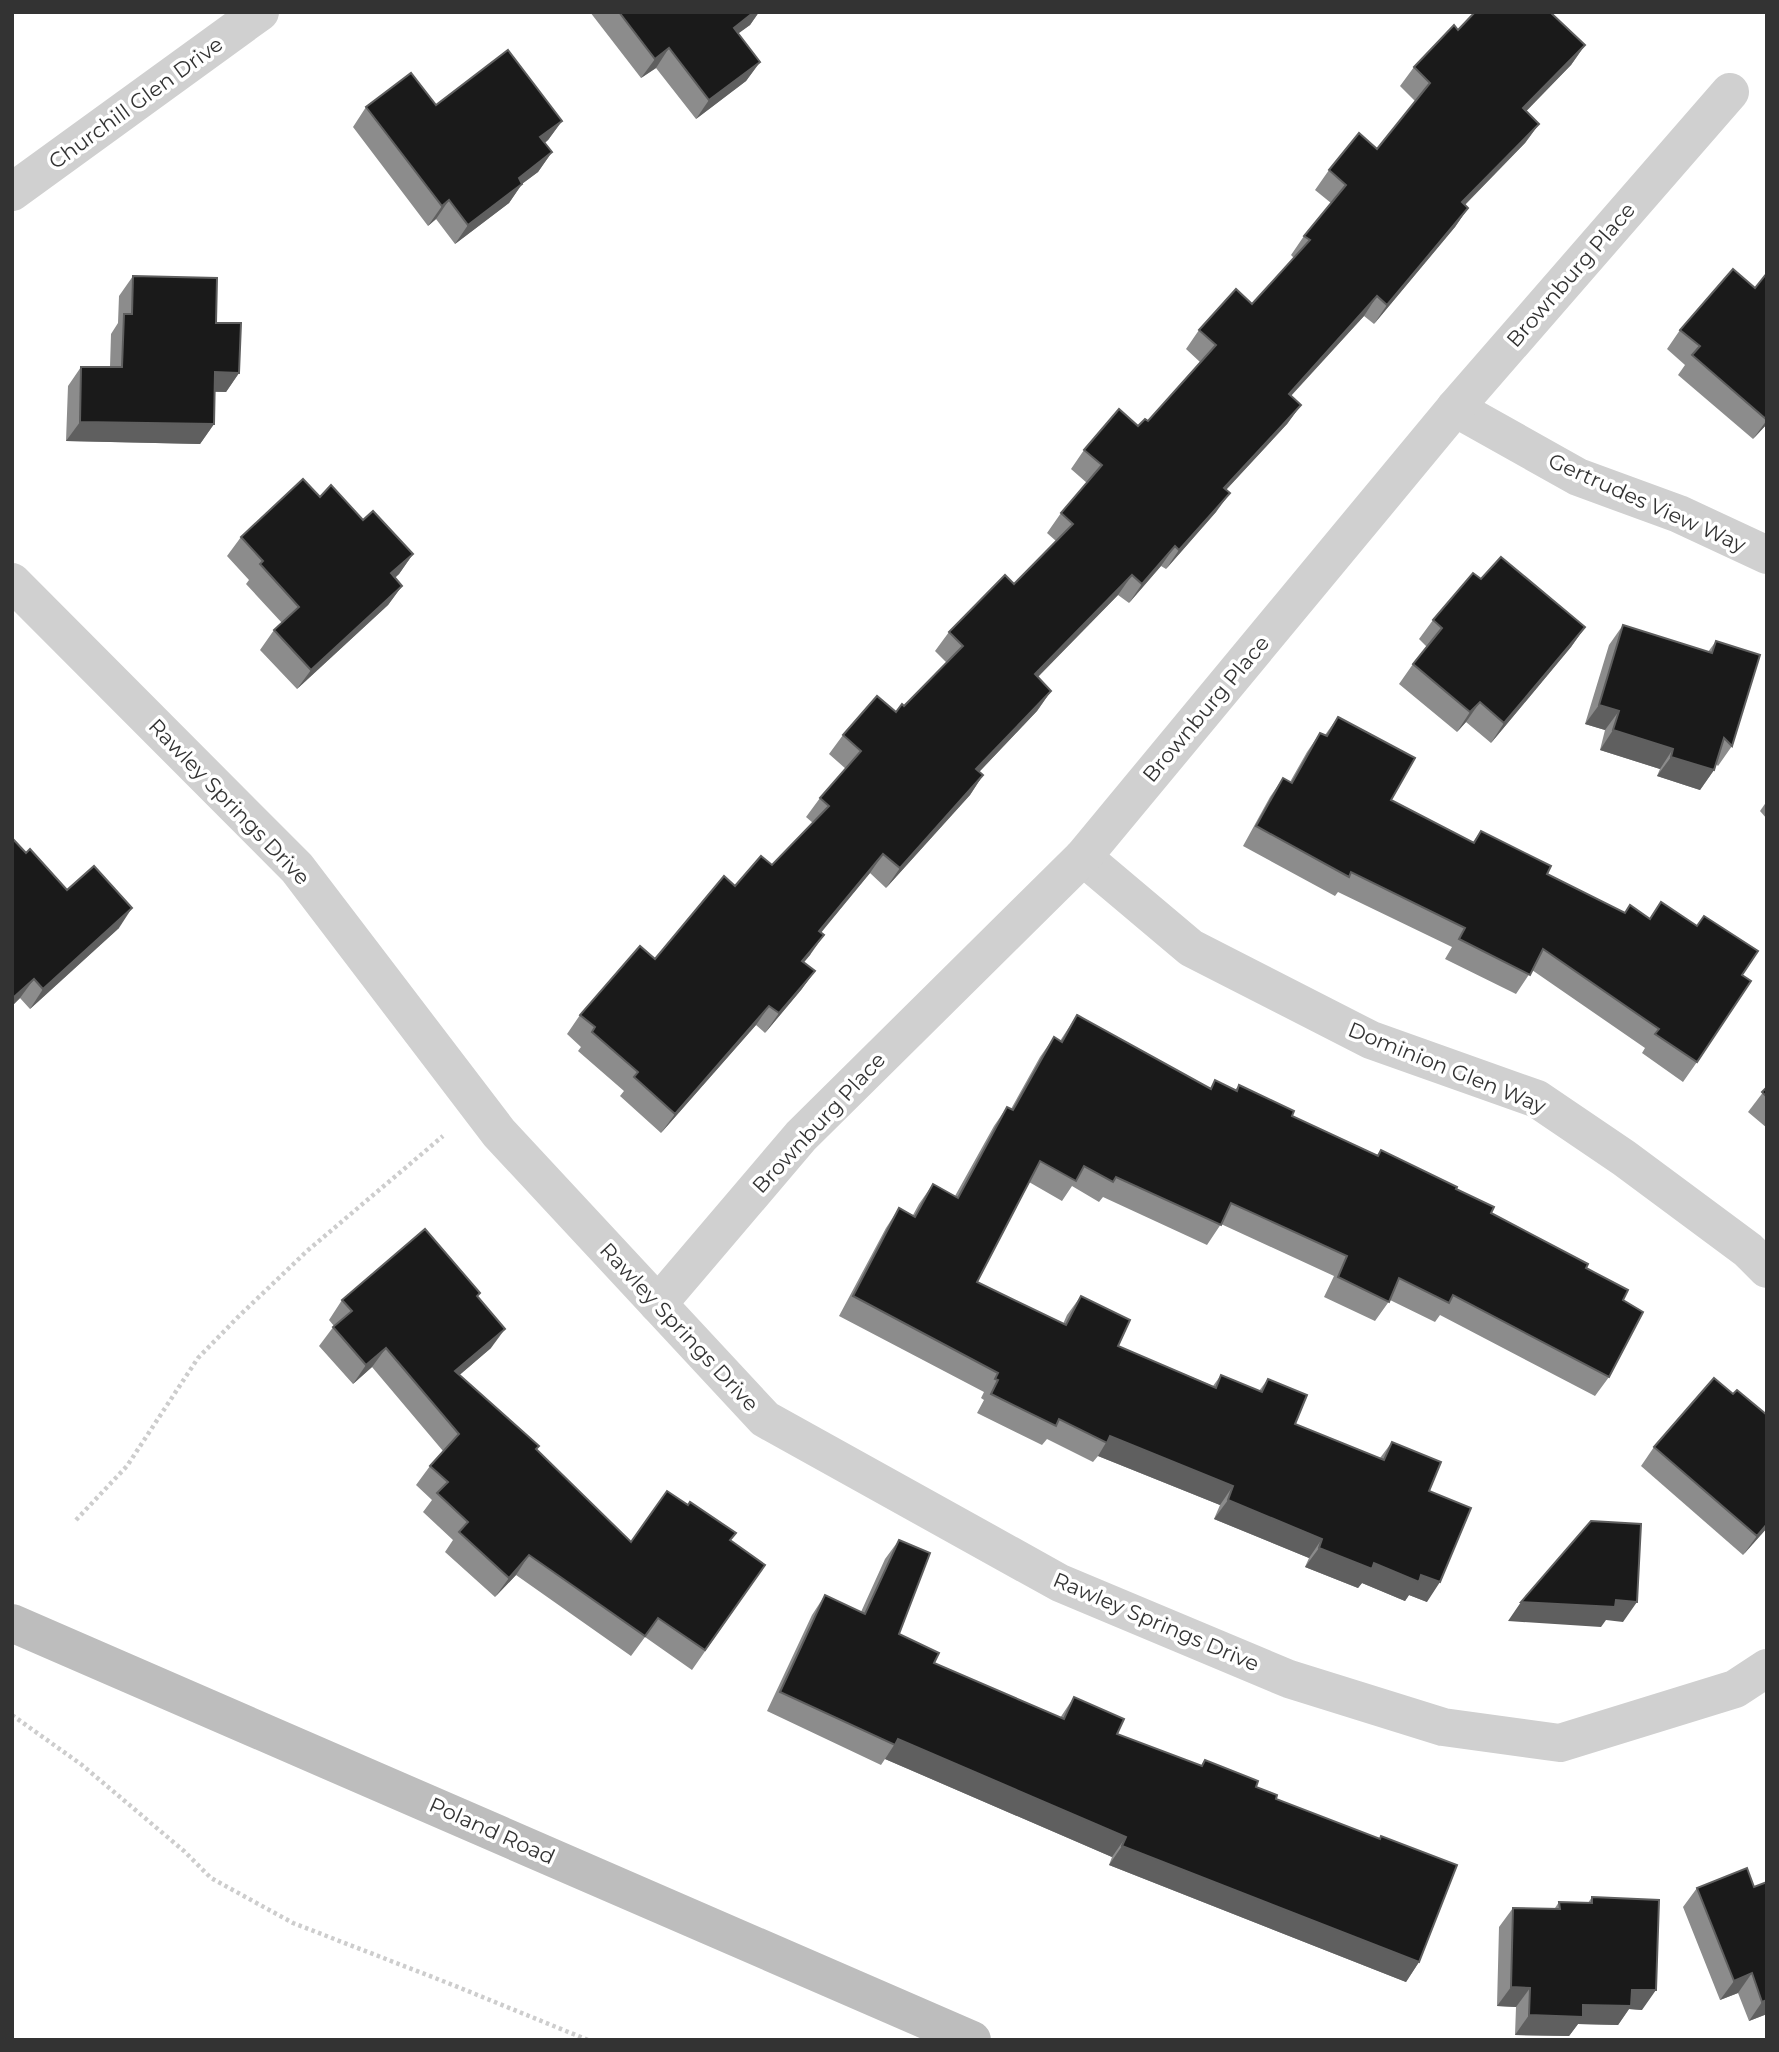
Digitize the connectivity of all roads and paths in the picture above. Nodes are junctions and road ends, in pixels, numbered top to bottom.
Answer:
1 (260, 12) edge
2 (1730, 93) dead end
3 (12, 192) edge
4 (1455, 408) junction
5 (1767, 555) edge
6 (12, 582) edge
7 (1083, 857) junction
8 (478, 1105) junction
9 (1767, 1269) edge
10 (658, 1304) junction
11 (76, 1520) dead end
12 (12, 1623) edge
13 (1767, 1668) edge
14 (12, 1715) edge
15 (588, 2040) edge
16 (972, 2040) edge

1 - 3 street, Churchill Glen Drive
2 - 4 street, Brownburg Place
4 - 5 street, Gertrudes View Way
4 - 7 street, Brownburg Place
6 - 8 street, Rawley Springs Drive
7 - 9 street, Dominion Glen Way
7 - 10 street, Brownburg Place
8 - 10 street, Rawley Springs Drive
8 - 11 path
10 - 13 street, Rawley Springs Drive
12 - 16 street, Poland Road
14 - 15 path

